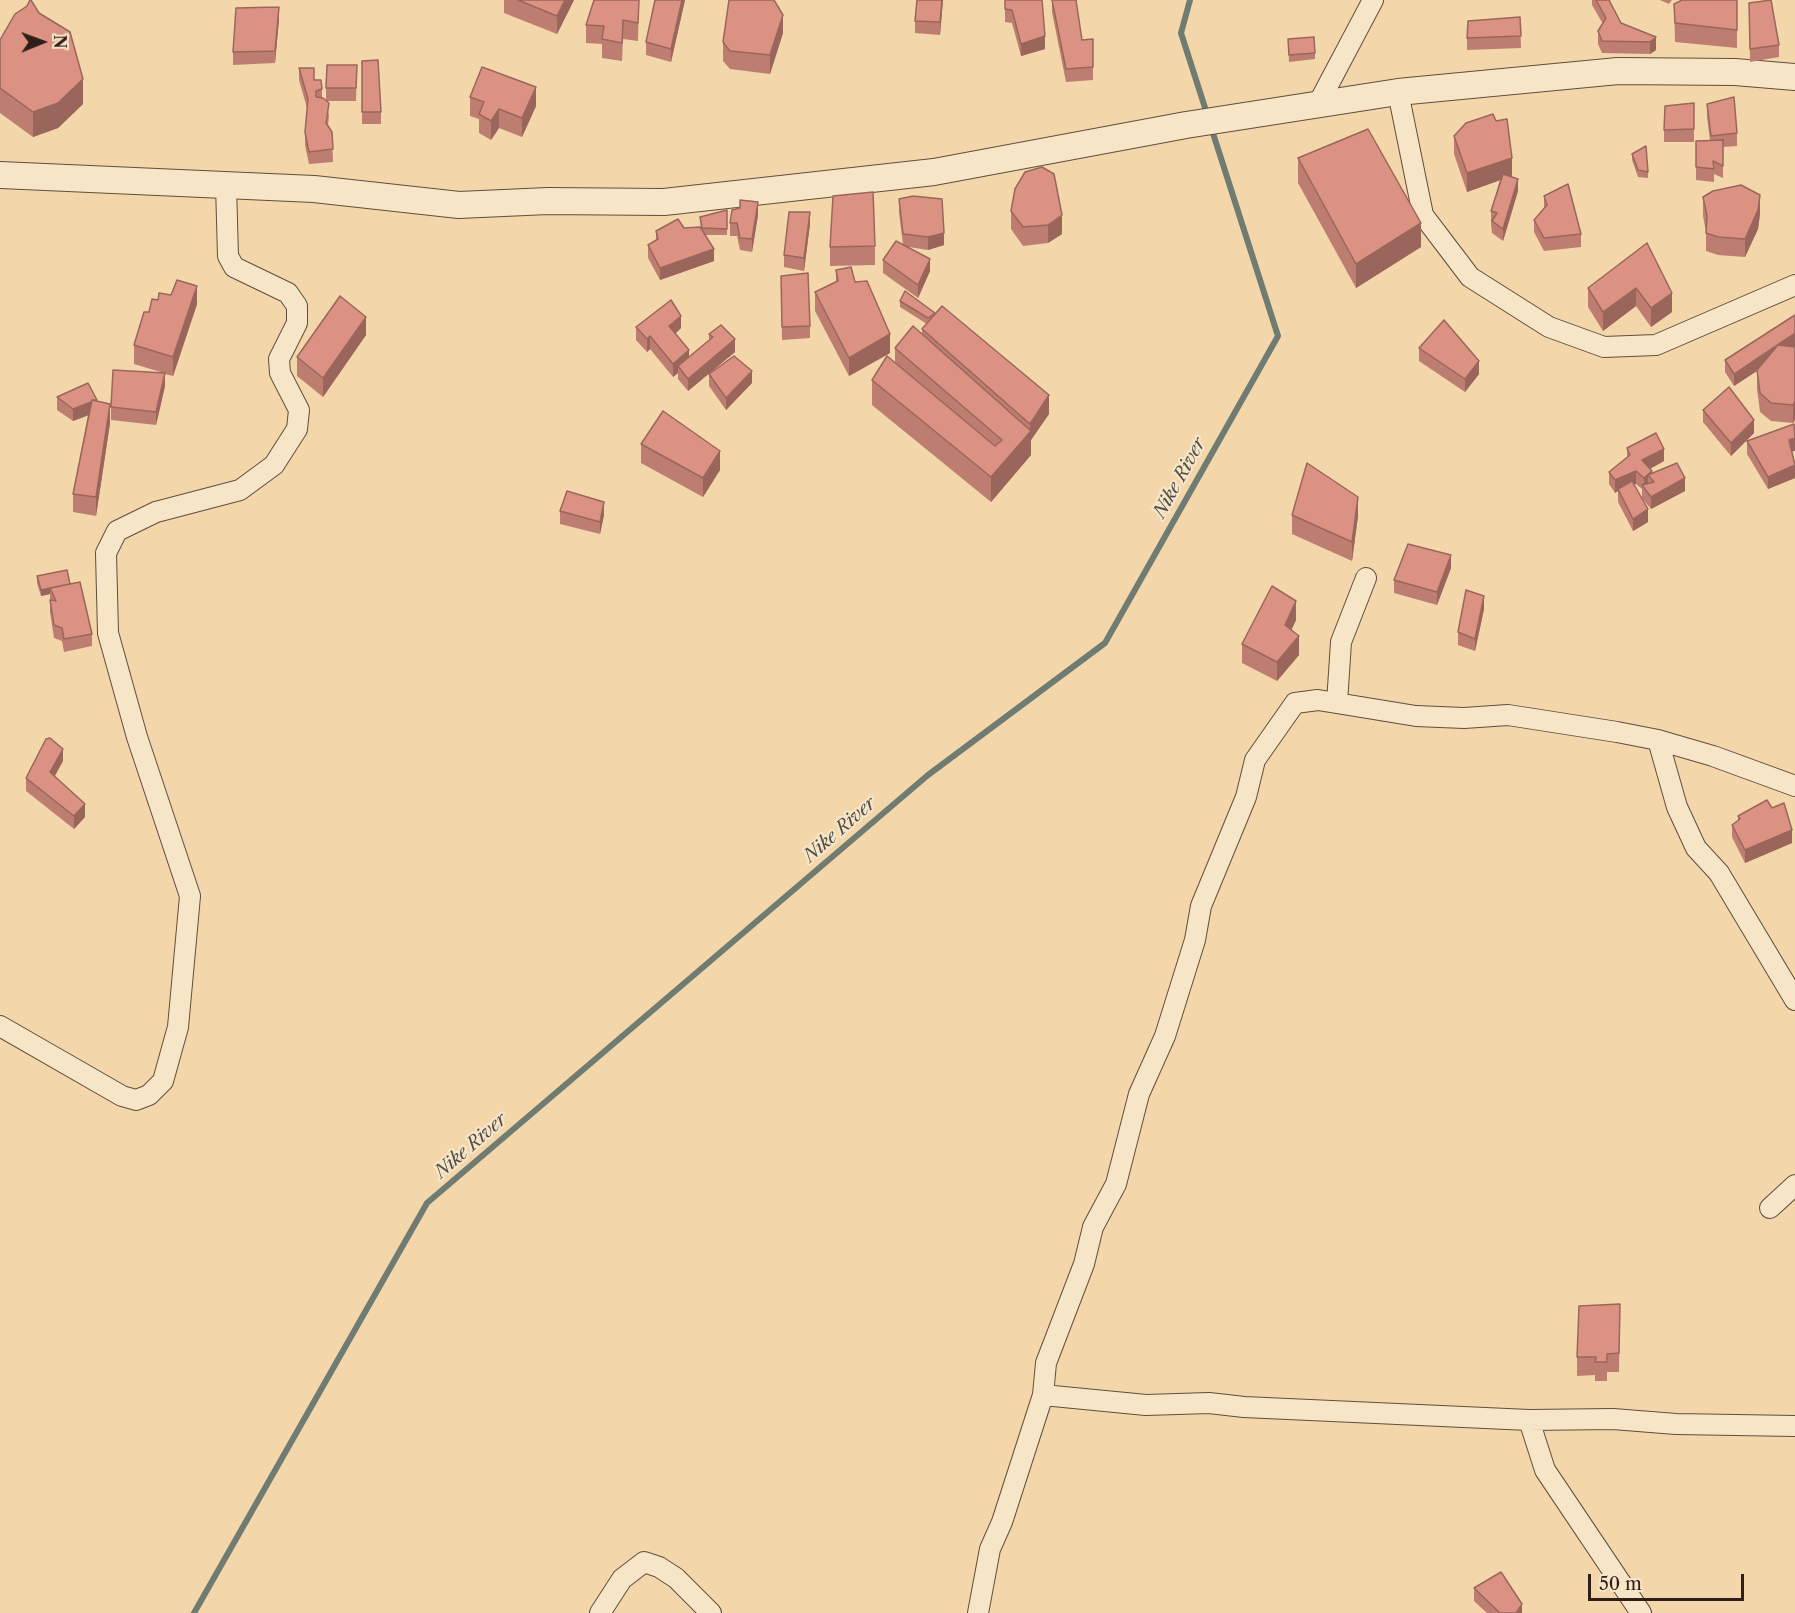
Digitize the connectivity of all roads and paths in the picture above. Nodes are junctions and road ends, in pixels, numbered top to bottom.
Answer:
1 (1372, 0) edge
2 (1795, 77) edge
3 (1398, 92) junction
4 (1317, 106) junction
5 (0, 175) edge
6 (226, 185) junction
7 (1795, 285) edge
8 (1366, 578) dead end
9 (1337, 703) junction
10 (1658, 740) junction
11 (1795, 786) edge
12 (1795, 1000) edge
13 (0, 1026) edge
14 (1795, 1185) edge
15 (1770, 1208) dead end
16 (1043, 1395) junction
17 (1529, 1420) junction
18 (1795, 1425) edge
19 (600, 1613) edge
20 (711, 1613) edge
21 (978, 1613) edge
22 (1641, 1613) edge

1 - 4 street
2 - 3 street
3 - 4 street
3 - 7 street
4 - 6 street
5 - 6 street
6 - 13 street
8 - 9 street
9 - 10 street
9 - 16 street
10 - 11 street
10 - 12 street
14 - 15 street
16 - 17 street
16 - 21 street
17 - 18 street
17 - 22 street
19 - 20 street

